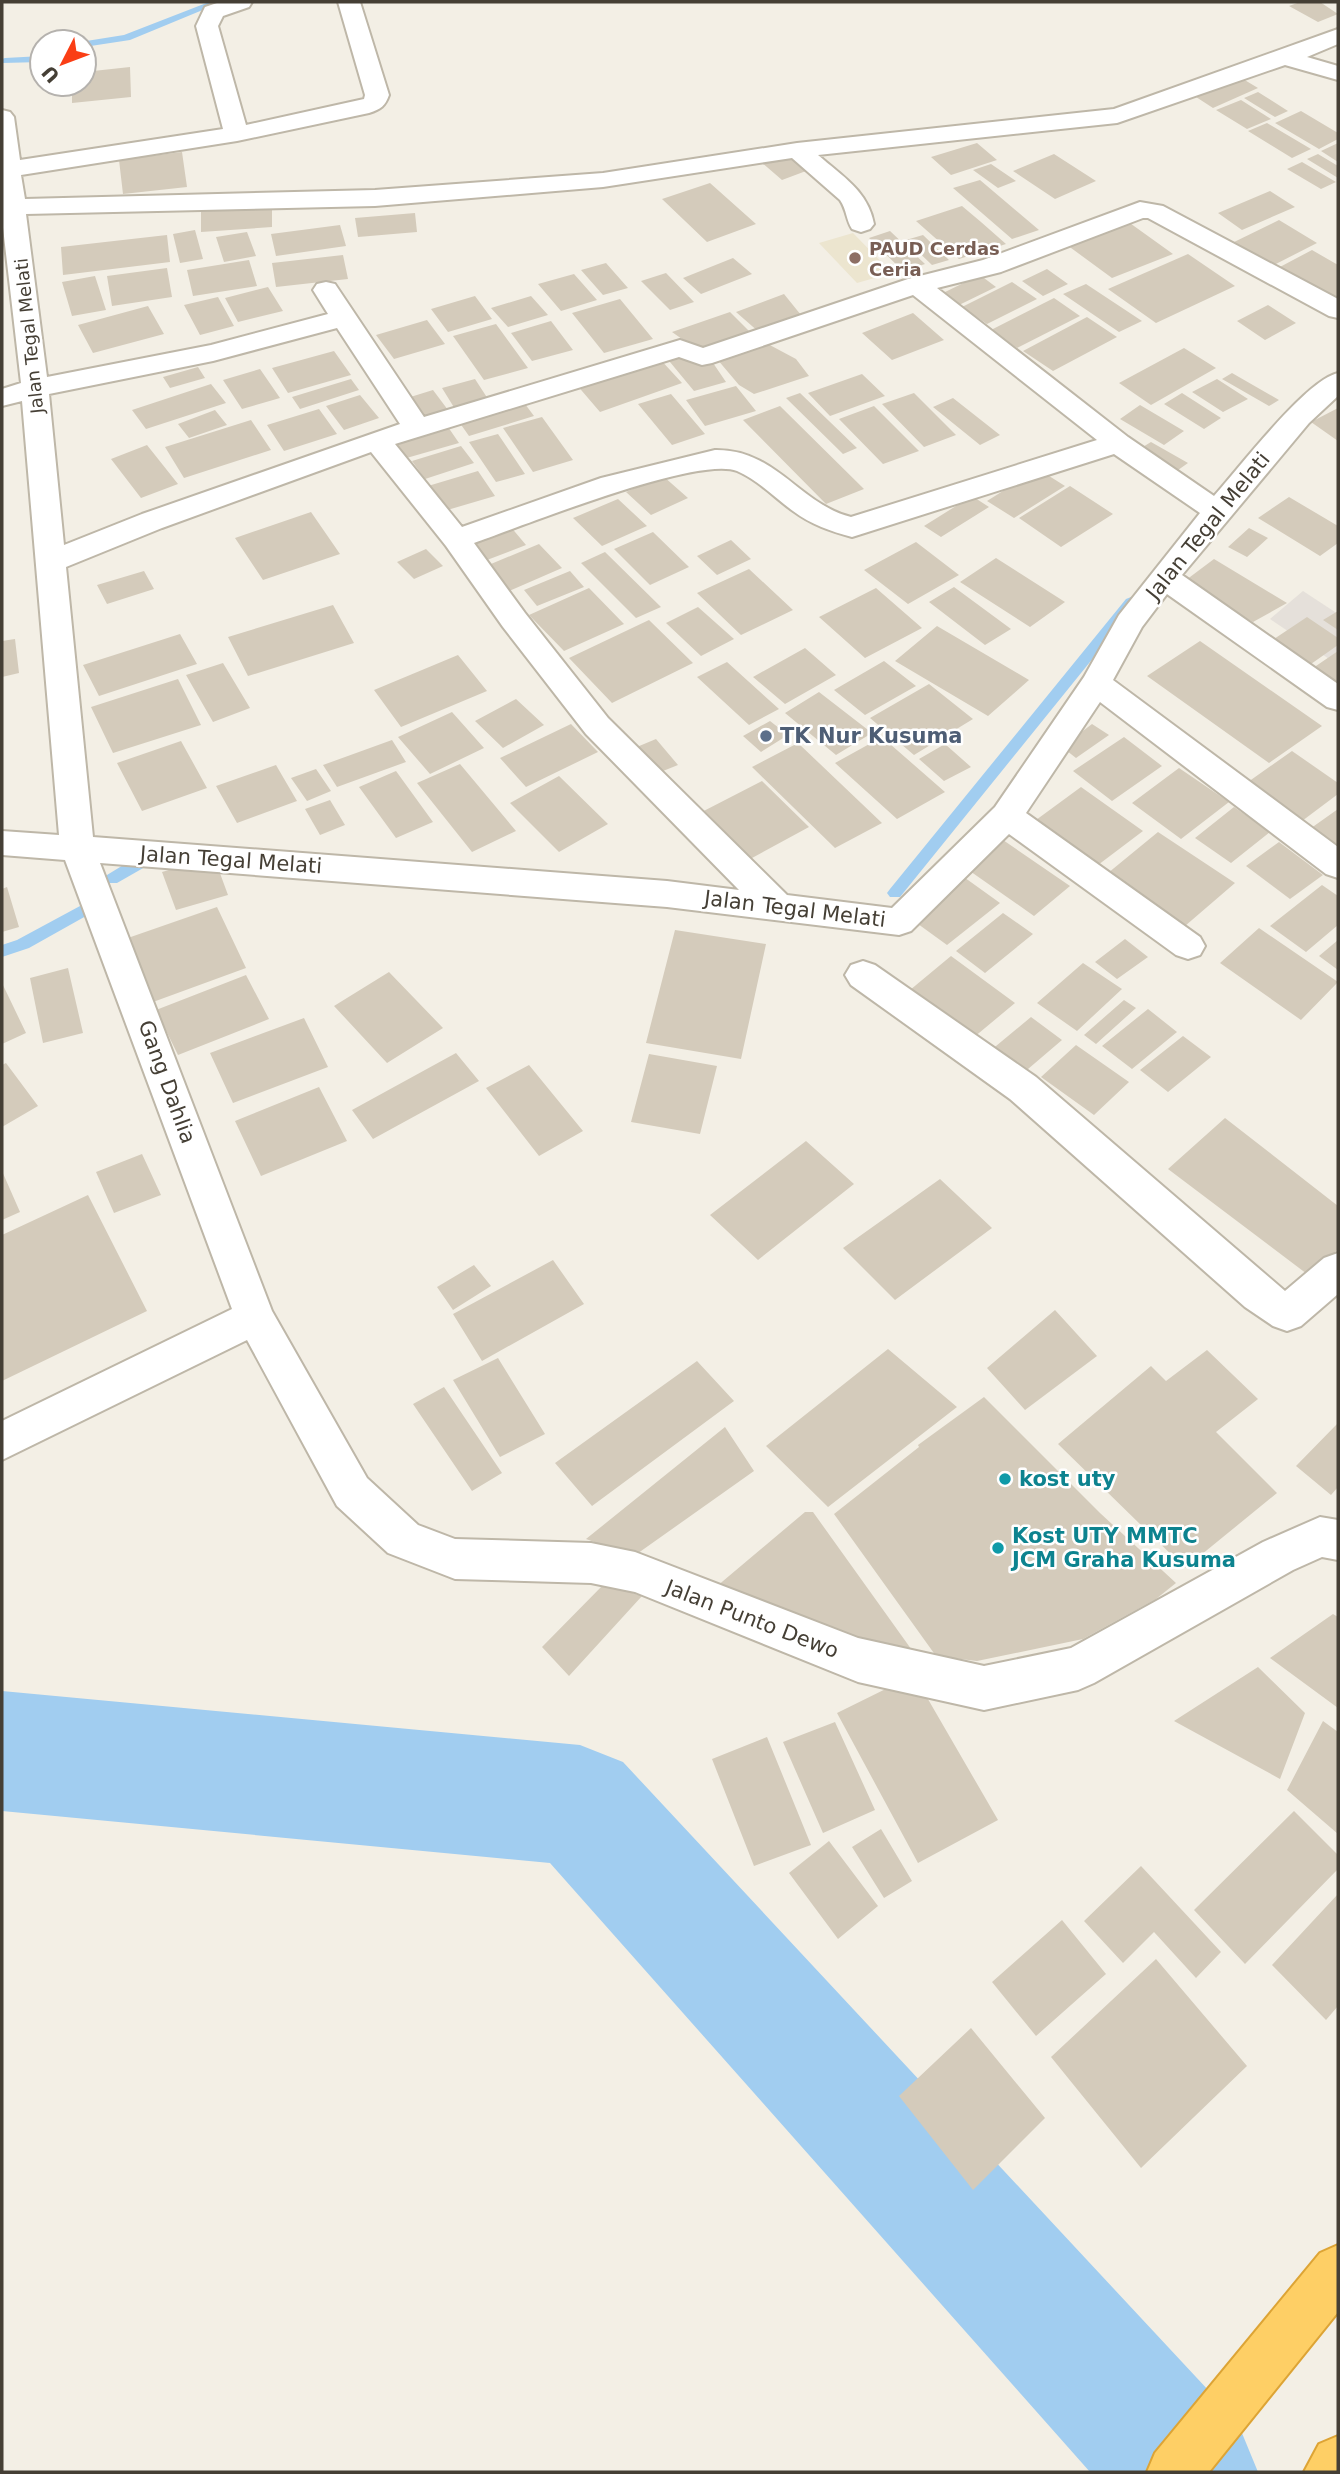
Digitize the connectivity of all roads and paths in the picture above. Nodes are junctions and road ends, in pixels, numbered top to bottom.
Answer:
1 (241, 2) edge
2 (349, 2) edge
3 (1338, 36) edge
4 (1284, 58) junction
5 (1338, 73) edge
6 (2, 127) edge
7 (237, 134) junction
8 (797, 150) junction
9 (10, 169) junction
10 (7, 206) edge
11 (861, 224) dead end
12 (918, 285) junction
13 (326, 290) dead end
14 (1338, 310) edge
15 (343, 318) junction
16 (1338, 381) edge
17 (35, 388) junction
18 (2, 398) edge
19 (417, 428) junction
20 (377, 440) junction
21 (1118, 443) junction
22 (1217, 510) junction
23 (456, 539) junction
24 (51, 562) junction
25 (1164, 577) junction
26 (1096, 683) junction
27 (1338, 699) edge
28 (1007, 816) junction
29 (2, 843) edge
30 (77, 848) junction
31 (1338, 865) edge
32 (777, 907) junction
33 (1188, 946) dead end
34 (863, 975) dead end
35 (1338, 1270) edge
36 (255, 1317) junction
37 (2, 1441) edge
38 (1338, 1540) edge
39 (1326, 2288) edge
40 (1338, 2463) edge
41 (1174, 2472) edge
42 (1331, 2472) edge

1 - 7 street
2 - 7 street
3 - 4 street
4 - 5 street
4 - 8 street
6 - 9 street, Jalan Tegal Melati
7 - 9 street
8 - 10 street
8 - 11 street
9 - 10 street, Jalan Tegal Melati
10 - 17 street, Jalan Tegal Melati
12 - 14 street
12 - 19 street
12 - 21 street
13 - 15 street
15 - 17 street
15 - 19 street
16 - 22 street, Jalan Tegal Melati
17 - 18 street
17 - 24 street, Jalan Tegal Melati
19 - 20 street
20 - 23 street
20 - 24 street
21 - 22 street
21 - 23 street
22 - 25 street, Jalan Tegal Melati
23 - 32 street
24 - 30 street, Jalan Tegal Melati
25 - 26 street, Jalan Tegal Melati
25 - 27 street
26 - 28 street, Jalan Tegal Melati
26 - 31 street
28 - 32 street, Jalan Tegal Melati
28 - 33 street
29 - 30 street, Jalan Tegal Melati
30 - 32 street, Jalan Tegal Melati
30 - 36 street, Gang Dahlia
34 - 35 street
36 - 37 street
36 - 38 street, Jalan Punto Dewo
39 - 41 highway
40 - 42 highway

